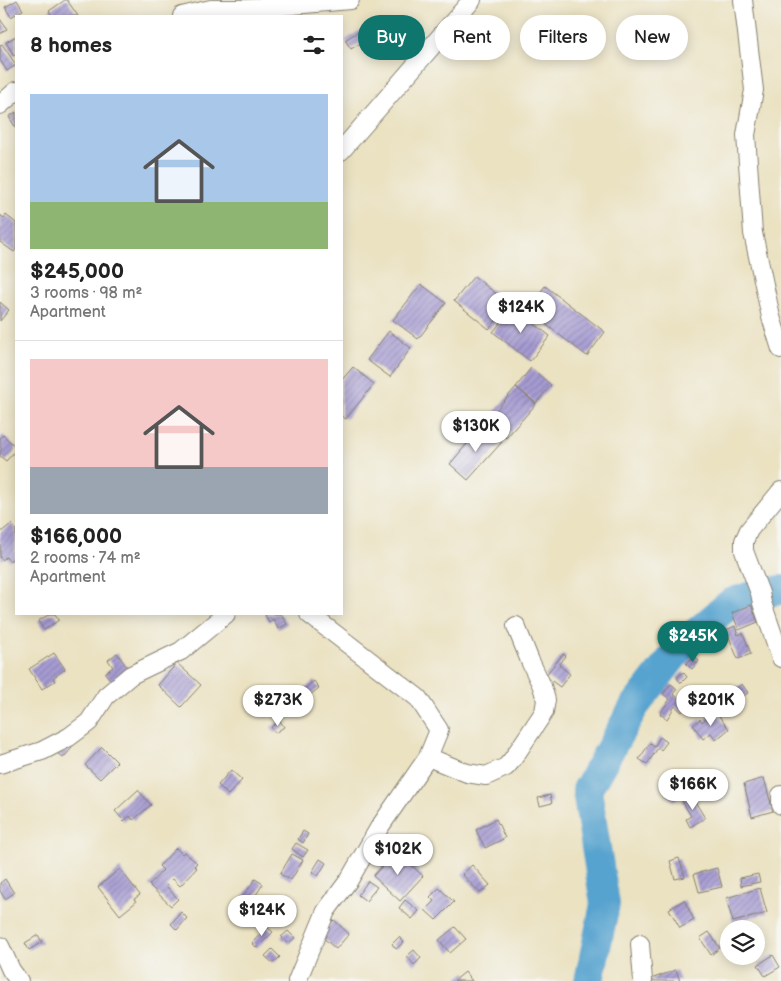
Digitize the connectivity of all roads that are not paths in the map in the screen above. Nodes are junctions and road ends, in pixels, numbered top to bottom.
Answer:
1 (350, 0) edge
2 (472, 0) edge
3 (743, 0) edge
4 (208, 5) edge
5 (184, 15) edge
6 (15, 92) edge
7 (0, 105) edge
8 (343, 149) edge
9 (781, 349) edge
10 (781, 492) edge
11 (225, 615) edge
12 (310, 615) edge
13 (516, 626) dead end
14 (781, 658) edge
15 (428, 758) junction
16 (0, 764) edge
17 (781, 795) edge
18 (781, 804) edge
19 (640, 944) dead end
20 (0, 946) edge
21 (19, 981) edge
22 (296, 981) edge
23 (643, 981) edge

1 - 4 street
2 - 8 street
3 - 9 street
4 - 5 street
6 - 7 street
10 - 14 street
11 - 16 street
12 - 15 street
13 - 15 street
15 - 22 street
17 - 18 street
19 - 23 street
20 - 21 street

